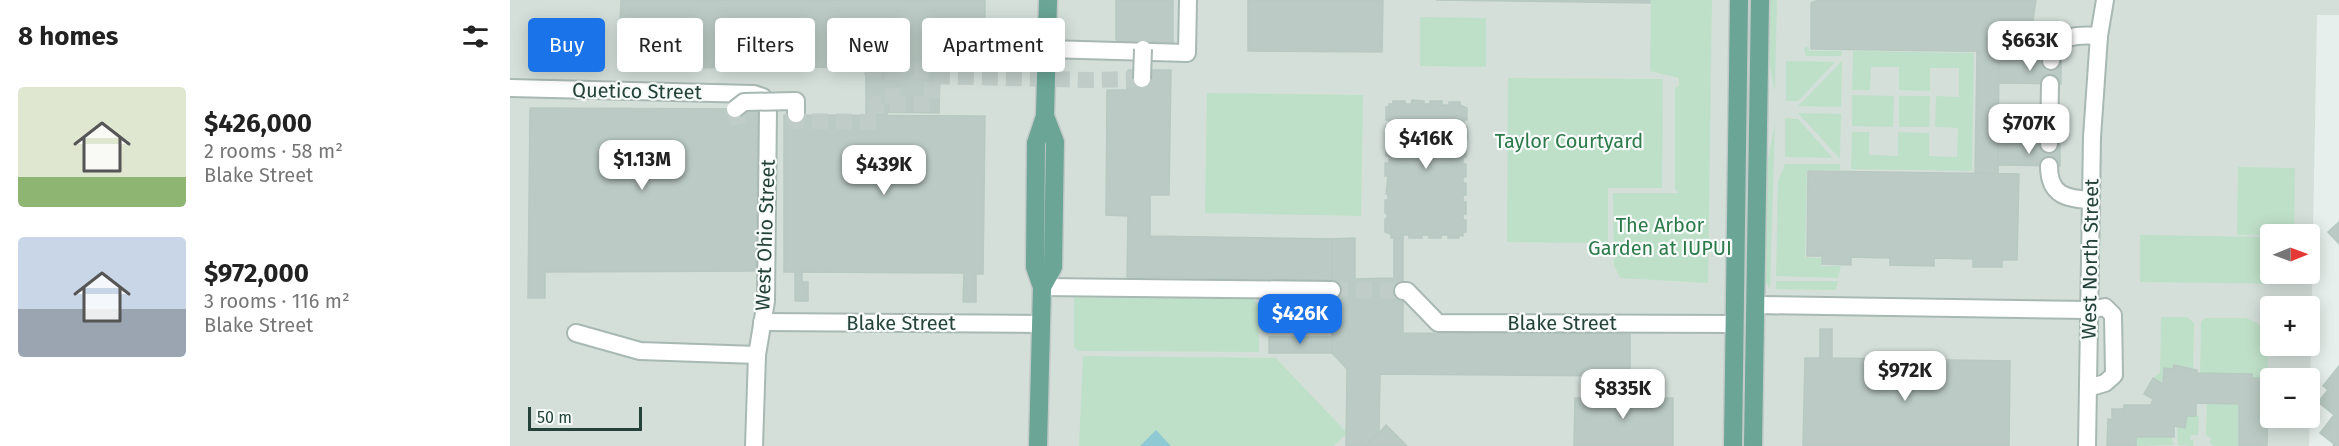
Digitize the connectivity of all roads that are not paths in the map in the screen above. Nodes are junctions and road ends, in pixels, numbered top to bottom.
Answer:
1 (1048, 0) edge
2 (1188, 0) edge
3 (1739, 0) edge
4 (1760, 0) edge
5 (2104, 0) edge
6 (1048, 18) edge
7 (2099, 36) junction
8 (1143, 49) dead end
9 (1065, 50) edge
10 (2051, 61) dead end
11 (1046, 72) edge
12 (1142, 79) dead end
13 (2050, 84) dead end
14 (510, 88) edge
15 (763, 97) joint
16 (735, 109) dead end
17 (796, 114) tunnel mouth
18 (2049, 144) dead end
19 (2049, 166) dead end
20 (2091, 200) junction
21 (1042, 287) junction
22 (1332, 290) tunnel mouth
23 (1403, 291) tunnel mouth
24 (1755, 305) junction
25 (2089, 310) junction
26 (762, 322) junction
27 (1041, 324) junction
28 (1735, 324) junction
29 (576, 333) dead end
30 (757, 355) junction
31 (1734, 356) junction
32 (1755, 356) junction
33 (2088, 388) junction
34 (754, 446) edge
35 (1038, 446) edge
36 (1733, 446) edge
37 (1753, 446) edge
38 (2087, 446) edge

1 - 6 main road
2 - 9 street
3 - 28 main road
4 - 24 main road
5 - 7 street, West North Street
7 - 10 street
7 - 20 street, West North Street
8 - 12 street, bridge
11 - 21 main road
13 - 18 street
14 - 15 street, Quetico Street
15 - 26 street, West Ohio Street
16 - 17 street, bridge
19 - 20 street
20 - 25 street, West North Street
21 - 22 street
21 - 27 main road
23 - 28 street, Blake Street
24 - 25 street
24 - 32 main road
25 - 33 street, West North Street
25 - 33 street
26 - 27 street, Blake Street
26 - 30 street, West Ohio Street
27 - 35 main road
28 - 31 main road
29 - 30 street
30 - 34 street, West Ohio Street
31 - 32 street
31 - 36 main road
32 - 37 main road
33 - 38 street, West North Street

